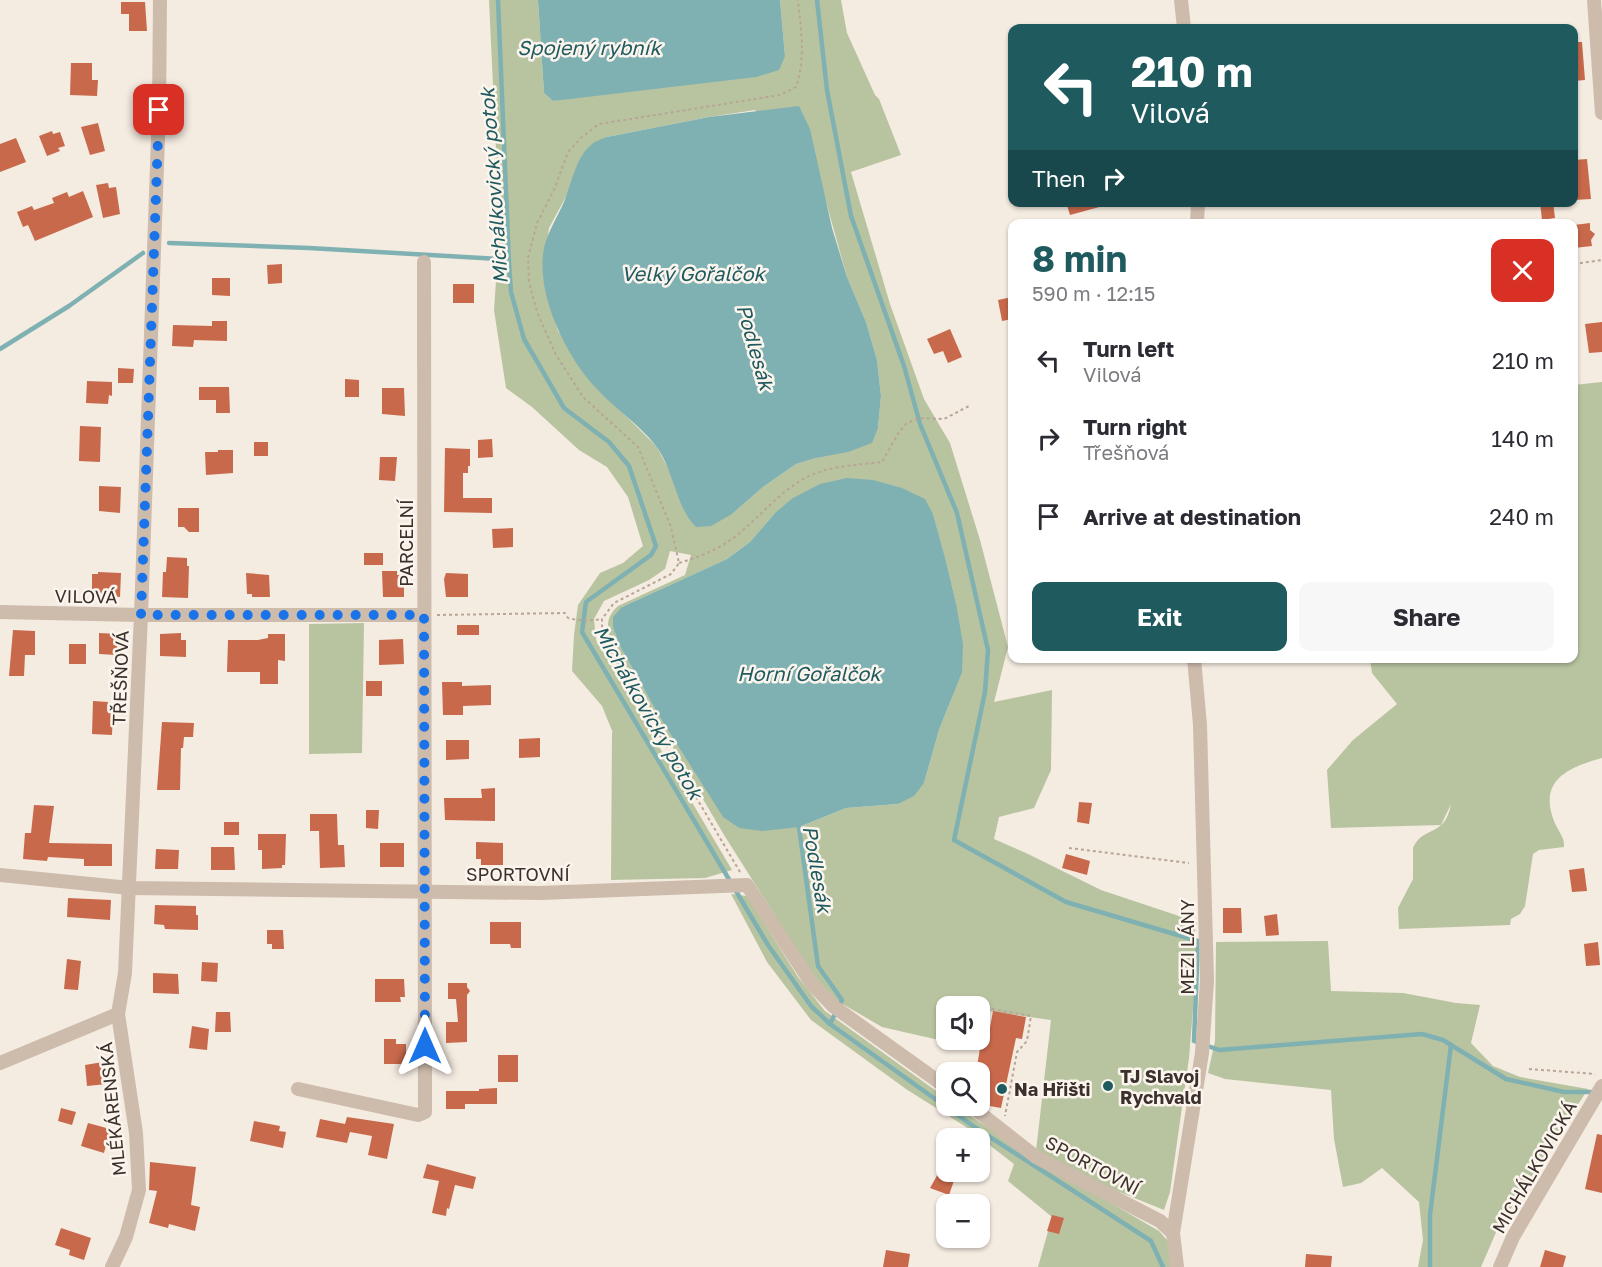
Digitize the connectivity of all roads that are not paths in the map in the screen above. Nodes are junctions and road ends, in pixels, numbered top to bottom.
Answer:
1 (160, 0) edge
2 (1181, 0) edge
3 (1594, 0) edge
4 (1184, 24) edge
5 (1602, 113) edge
6 (424, 262) dead end
7 (0, 612) edge
8 (141, 615) junction
9 (424, 615) junction
10 (1194, 663) edge
11 (0, 875) edge
12 (130, 888) junction
13 (424, 891) junction
14 (118, 1014) junction
15 (0, 1063) edge
16 (936, 1081) edge
17 (1602, 1086) edge
18 (298, 1089) dead end
19 (984, 1116) edge
20 (1173, 1233) junction
21 (112, 1267) edge
22 (1177, 1267) edge
23 (1500, 1267) edge

1 - 8 street, TŘEŠŇOVÁ
2 - 4 street
3 - 5 street
6 - 9 street, PARCELNÍ
7 - 8 street, VILOVÁ
8 - 9 street, VILOVÁ
8 - 12 street, TŘEŠŇOVÁ
9 - 13 street, PARCELNÍ
10 - 20 street, MEZI LÁNY
11 - 12 street, SPORTOVNÍ
12 - 13 street, SPORTOVNÍ
12 - 14 street, TŘEŠŇOVÁ
13 - 16 street, SPORTOVNÍ
13 - 18 street, PARCELNÍ
14 - 15 street
14 - 21 street, MLÉKÁRENSKÁ
17 - 23 street, MICHÁLKOVICKÁ
19 - 20 street, SPORTOVNÍ
20 - 22 street

